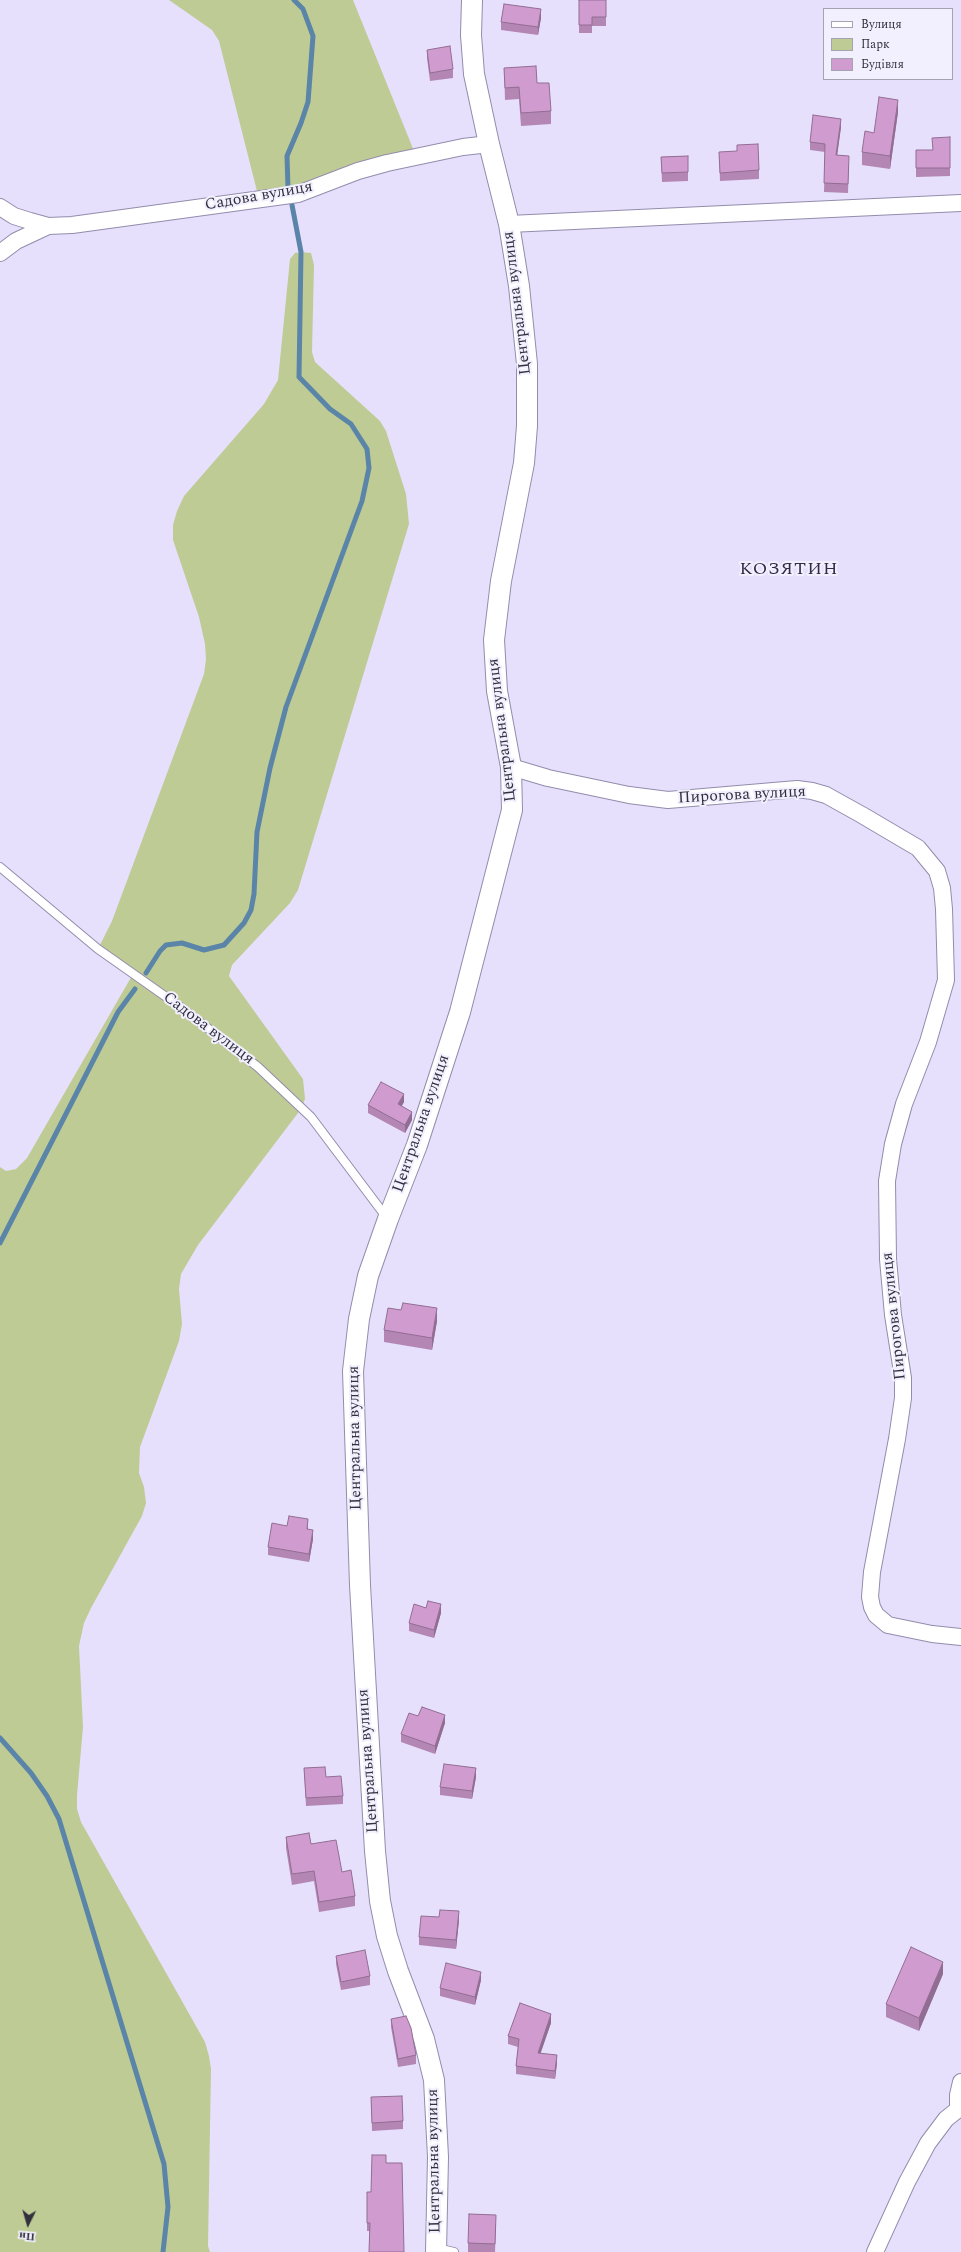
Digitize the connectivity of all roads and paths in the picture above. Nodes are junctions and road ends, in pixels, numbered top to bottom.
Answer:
1 (472, 0) edge
2 (488, 144) junction
3 (961, 203) edge
4 (0, 207) edge
5 (509, 224) junction
6 (48, 226) junction
7 (0, 253) edge
8 (511, 767) junction
9 (0, 867) edge
10 (954, 935) edge
11 (388, 1219) junction
12 (961, 1637) edge
13 (961, 2082) edge
14 (959, 2108) edge
15 (442, 2251) edge
16 (875, 2252) edge

1 - 2 street, Центральна вулиця
2 - 5 street, Центральна вулиця
2 - 6 street, Садова вулиця
3 - 5 street
4 - 6 street, Садова вулиця
5 - 8 street, Центральна вулиця
6 - 7 street, Садова вулиця
8 - 10 street, Пирогова вулиця
8 - 11 street, Центральна вулиця
9 - 11 lane, Садова вулиця
10 - 12 street, Пирогова вулиця
11 - 15 street, Центральна вулиця
13 - 14 street
14 - 16 street

